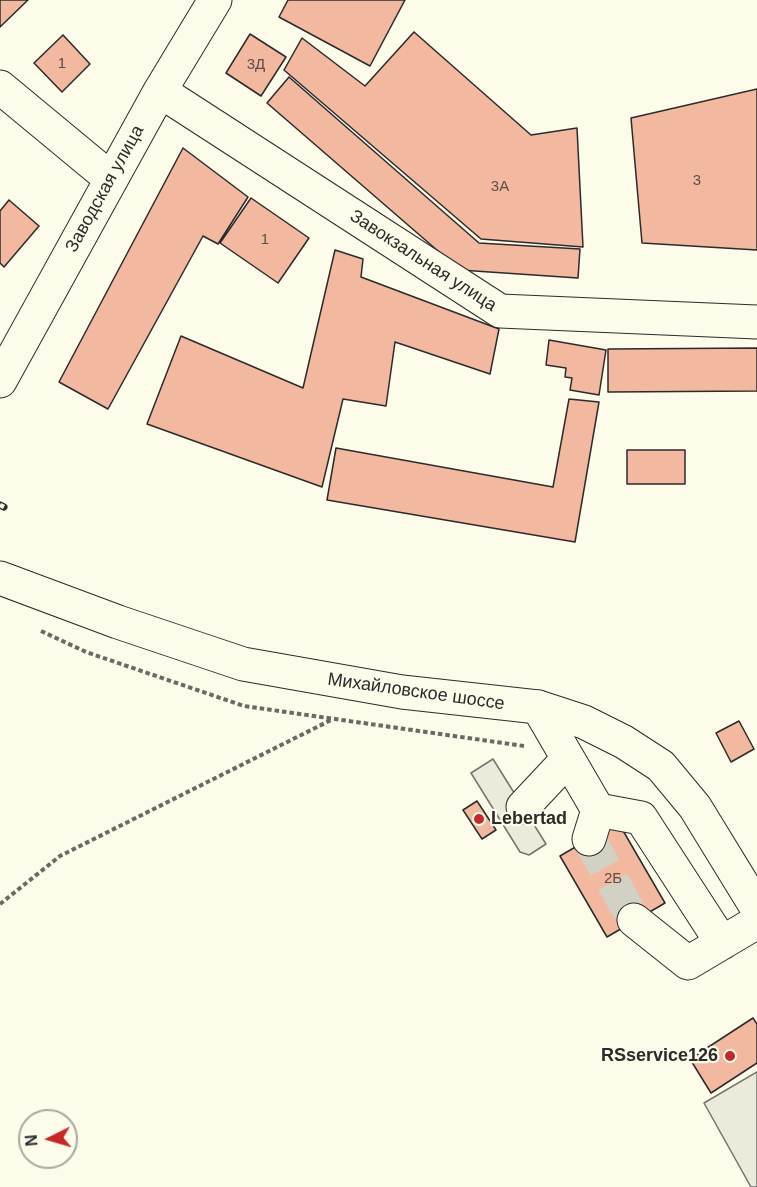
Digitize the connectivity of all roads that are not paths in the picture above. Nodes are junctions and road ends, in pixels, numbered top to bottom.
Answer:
1 (215, 0) edge
2 (0, 87) edge
3 (159, 91) junction
4 (111, 179) junction
5 (757, 322) edge
6 (0, 381) edge
7 (0, 578) edge
8 (538, 707) junction
9 (568, 759) junction
10 (523, 807) dead end
11 (757, 908) edge
12 (634, 921) tunnel mouth
13 (757, 922) edge
14 (722, 943) junction

1 - 3 street, Заводская улица
2 - 4 street
3 - 4 street, Заводская улица
3 - 5 street, Завокзальная улица
4 - 6 street, Заводская улица
7 - 8 street, Михайловское шоссе
8 - 9 street
8 - 11 street, Михайловское шоссе
9 - 10 street
9 - 14 street
12 - 14 street
13 - 14 street

